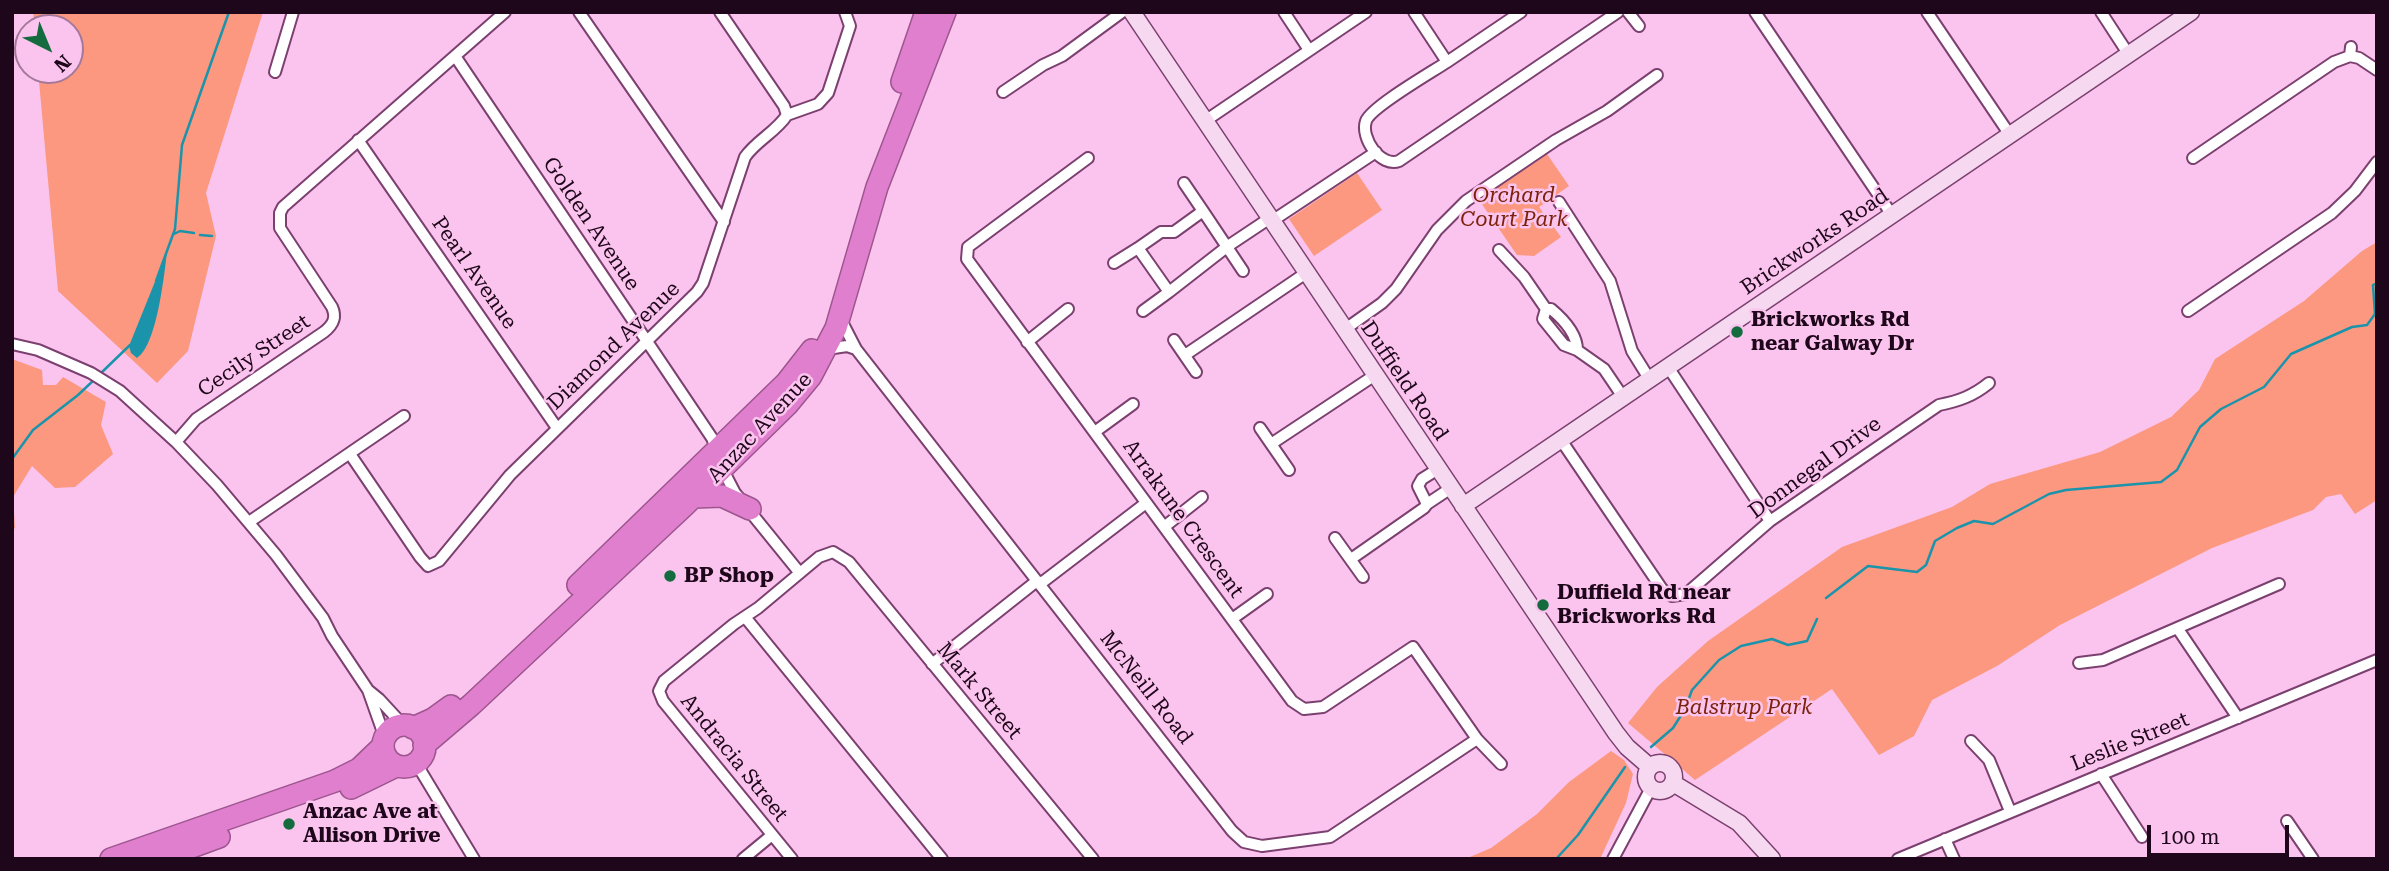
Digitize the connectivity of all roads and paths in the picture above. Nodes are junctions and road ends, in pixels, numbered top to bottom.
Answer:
1 (293, 12) edge
2 (505, 12) edge
3 (579, 12) edge
4 (720, 12) edge
5 (845, 12) edge
6 (926, 12) edge
7 (945, 12) edge
8 (1122, 12) edge
9 (1132, 12) edge
10 (1284, 12) edge
11 (1366, 12) edge
12 (1414, 12) edge
13 (1521, 12) edge
14 (1618, 12) edge
15 (1628, 12) edge
16 (1755, 12) edge
17 (1927, 12) edge
18 (2101, 12) edge
19 (2191, 12) edge
20 (1639, 26) dead end
21 (1309, 50) junction
22 (2129, 55) junction
23 (455, 56) junction
24 (1447, 62) junction
25 (2377, 70) edge
26 (275, 72) dead end
27 (1657, 75) dead end
28 (1003, 92) dead end
29 (787, 115) junction
30 (1205, 121) junction
31 (2010, 135) junction
32 (358, 140) junction
33 (1376, 152) junction
34 (1088, 158) dead end
35 (2193, 158) dead end
36 (2377, 162) edge
37 (1184, 183) dead end
38 (1559, 202) dead end
39 (1203, 211) junction
40 (1892, 215) junction
41 (1271, 219) junction
42 (724, 222) junction
43 (1228, 246) junction
44 (1138, 248) junction
45 (1499, 250) dead end
46 (1114, 263) dead end
47 (1243, 271) dead end
48 (1306, 273) junction
49 (1169, 292) junction
50 (1068, 309) dead end
51 (1143, 311) dead end
52 (2188, 311) dead end
53 (840, 317) junction
54 (1345, 330) junction
55 (1174, 340) dead end
56 (647, 341) junction
57 (1027, 342) junction
58 (12, 344) edge
59 (827, 349) junction
60 (856, 349) junction
61 (1185, 355) junction
62 (1668, 367) junction
63 (1196, 372) dead end
64 (1375, 374) junction
65 (1650, 380) junction
66 (1989, 383) dead end
67 (1621, 399) junction
68 (1133, 404) dead end
69 (404, 416) dead end
70 (557, 428) junction
71 (1260, 428) dead end
72 (1096, 431) junction
73 (1561, 440) junction
74 (176, 442) junction
75 (1271, 444) junction
76 (350, 454) junction
77 (720, 460) junction
78 (1438, 469) junction
79 (1289, 470) dead end
80 (1451, 488) junction
81 (694, 497) junction
82 (1202, 497) dead end
83 (1146, 503) junction
84 (1427, 504) junction
85 (1463, 506) junction
86 (750, 509) junction
87 (1770, 521) junction
88 (249, 522) junction
89 (1164, 527) junction
90 (1335, 538) dead end
91 (833, 552) joint
92 (1351, 559) junction
93 (799, 572) junction
94 (1363, 577) dead end
95 (1038, 582) junction
96 (2279, 584) dead end
97 (1267, 594) dead end
98 (746, 617) junction
99 (1232, 619) junction
100 (2178, 629) junction
101 (2377, 660) edge
102 (2079, 663) dead end
103 (932, 664) junction
104 (368, 690) junction
105 (2238, 718) junction
106 (1478, 739) junction
107 (1971, 741) dead end
108 (384, 742) junction
109 (410, 745) junction
110 (1501, 764) dead end
111 (1650, 766) junction
112 (2101, 774) junction
113 (1674, 783) junction
114 (1651, 788) junction
115 (2010, 811) junction
116 (2287, 821) dead end
117 (772, 835) junction
118 (2142, 837) dead end
119 (1945, 839) junction
120 (111, 859) edge
121 (159, 859) edge
122 (474, 859) edge
123 (743, 859) edge
124 (792, 859) edge
125 (942, 859) edge
126 (1093, 859) edge
127 (1613, 859) edge
128 (1772, 859) edge
129 (1898, 859) edge
130 (1954, 859) edge
131 (2313, 859) edge

1 - 26 street
2 - 23 street, Cecily Street
3 - 42 street
4 - 29 street
5 - 29 street
6 - 77 highway, Anzac Avenue
7 - 53 highway, Anzac Avenue
8 - 28 street
9 - 30 street, Duffield Road
10 - 21 street
11 - 21 street
12 - 24 street
13 - 24 street
14 - 33 street
15 - 20 street
16 - 40 street
17 - 31 street
18 - 22 street
19 - 22 street, Brickworks Road
21 - 30 street
22 - 31 street, Brickworks Road
23 - 32 street, Cecily Street
23 - 56 street, Golden Avenue
24 - 33 street
25 - 35 street
27 - 54 street
29 - 42 street, Diamond Avenue
30 - 41 street, Duffield Road
31 - 40 street, Brickworks Road
32 - 70 street, Pearl Avenue
32 - 74 street, Cecily Street
33 - 41 street
34 - 57 street, Arrakune Crescent
36 - 52 street
37 - 39 street
38 - 65 street
39 - 43 street
39 - 44 street
40 - 62 street, Brickworks Road
41 - 43 street
41 - 48 street, Duffield Road
42 - 56 street, Diamond Avenue
43 - 47 street
43 - 49 street
44 - 46 street
44 - 49 street
45 - 67 street
48 - 54 street, Duffield Road
48 - 61 street
49 - 51 street
50 - 57 street
53 - 59 highway, Anzac Avenue
53 - 60 street, McNeill Road
54 - 64 street, Duffield Road
55 - 61 street
56 - 70 street, Diamond Avenue
56 - 77 street, Golden Avenue
57 - 72 street, Arrakune Crescent
58 - 74 street
59 - 60 street
59 - 77 highway, Anzac Avenue
60 - 95 street, McNeill Road
61 - 63 street
62 - 65 street, Brickworks Road
62 - 87 street
64 - 75 street
64 - 78 street, Duffield Road
65 - 67 street, Brickworks Road
66 - 87 street, Donnegal Drive
67 - 73 street, Brickworks Road
68 - 72 street
69 - 76 street
70 - 76 street, Diamond Avenue
71 - 75 street
72 - 83 street, Arrakune Crescent
73 - 85 street, Brickworks Road
73 - 87 street, Donnegal Drive
74 - 88 street
75 - 79 street
76 - 88 street
77 - 81 highway, Anzac Avenue
77 - 86 street, Golden Avenue
77 - 109 highway, Anzac Avenue
78 - 80 street, Duffield Road
78 - 84 street
80 - 84 street
80 - 85 street, Duffield Road
81 - 86 highway
81 - 109 highway, Anzac Avenue
82 - 89 street
83 - 89 street, Arrakune Crescent
83 - 95 street
84 - 92 street
85 - 111 street, Duffield Road
86 - 93 street, Golden Avenue
88 - 104 street
89 - 99 street, Arrakune Crescent
90 - 92 street
91 - 93 street, Andracia Street
91 - 103 street, Mark Street
92 - 94 street
93 - 98 street, Andracia Street
95 - 103 street
95 - 106 street, McNeill Road
96 - 100 street
97 - 99 street
98 - 117 street, Andracia Street
98 - 125 street
99 - 106 street, Arrakune Crescent
100 - 102 street
100 - 105 street
101 - 105 street, Leslie Street
103 - 126 street, Mark Street
104 - 108 street
104 - 109 street
105 - 112 street, Leslie Street
106 - 110 street, Arrakune Crescent
107 - 115 street
108 - 109 highway
108 - 109 highway
108 - 120 highway
109 - 121 highway, Anzac Avenue
109 - 122 street
111 - 113 street
111 - 114 street
112 - 115 street, Leslie Street
112 - 118 street
113 - 114 street
113 - 128 street
114 - 127 street
115 - 119 street, Leslie Street
116 - 131 street
117 - 123 street
117 - 124 street, Andracia Street
119 - 129 street, Leslie Street
119 - 130 street

